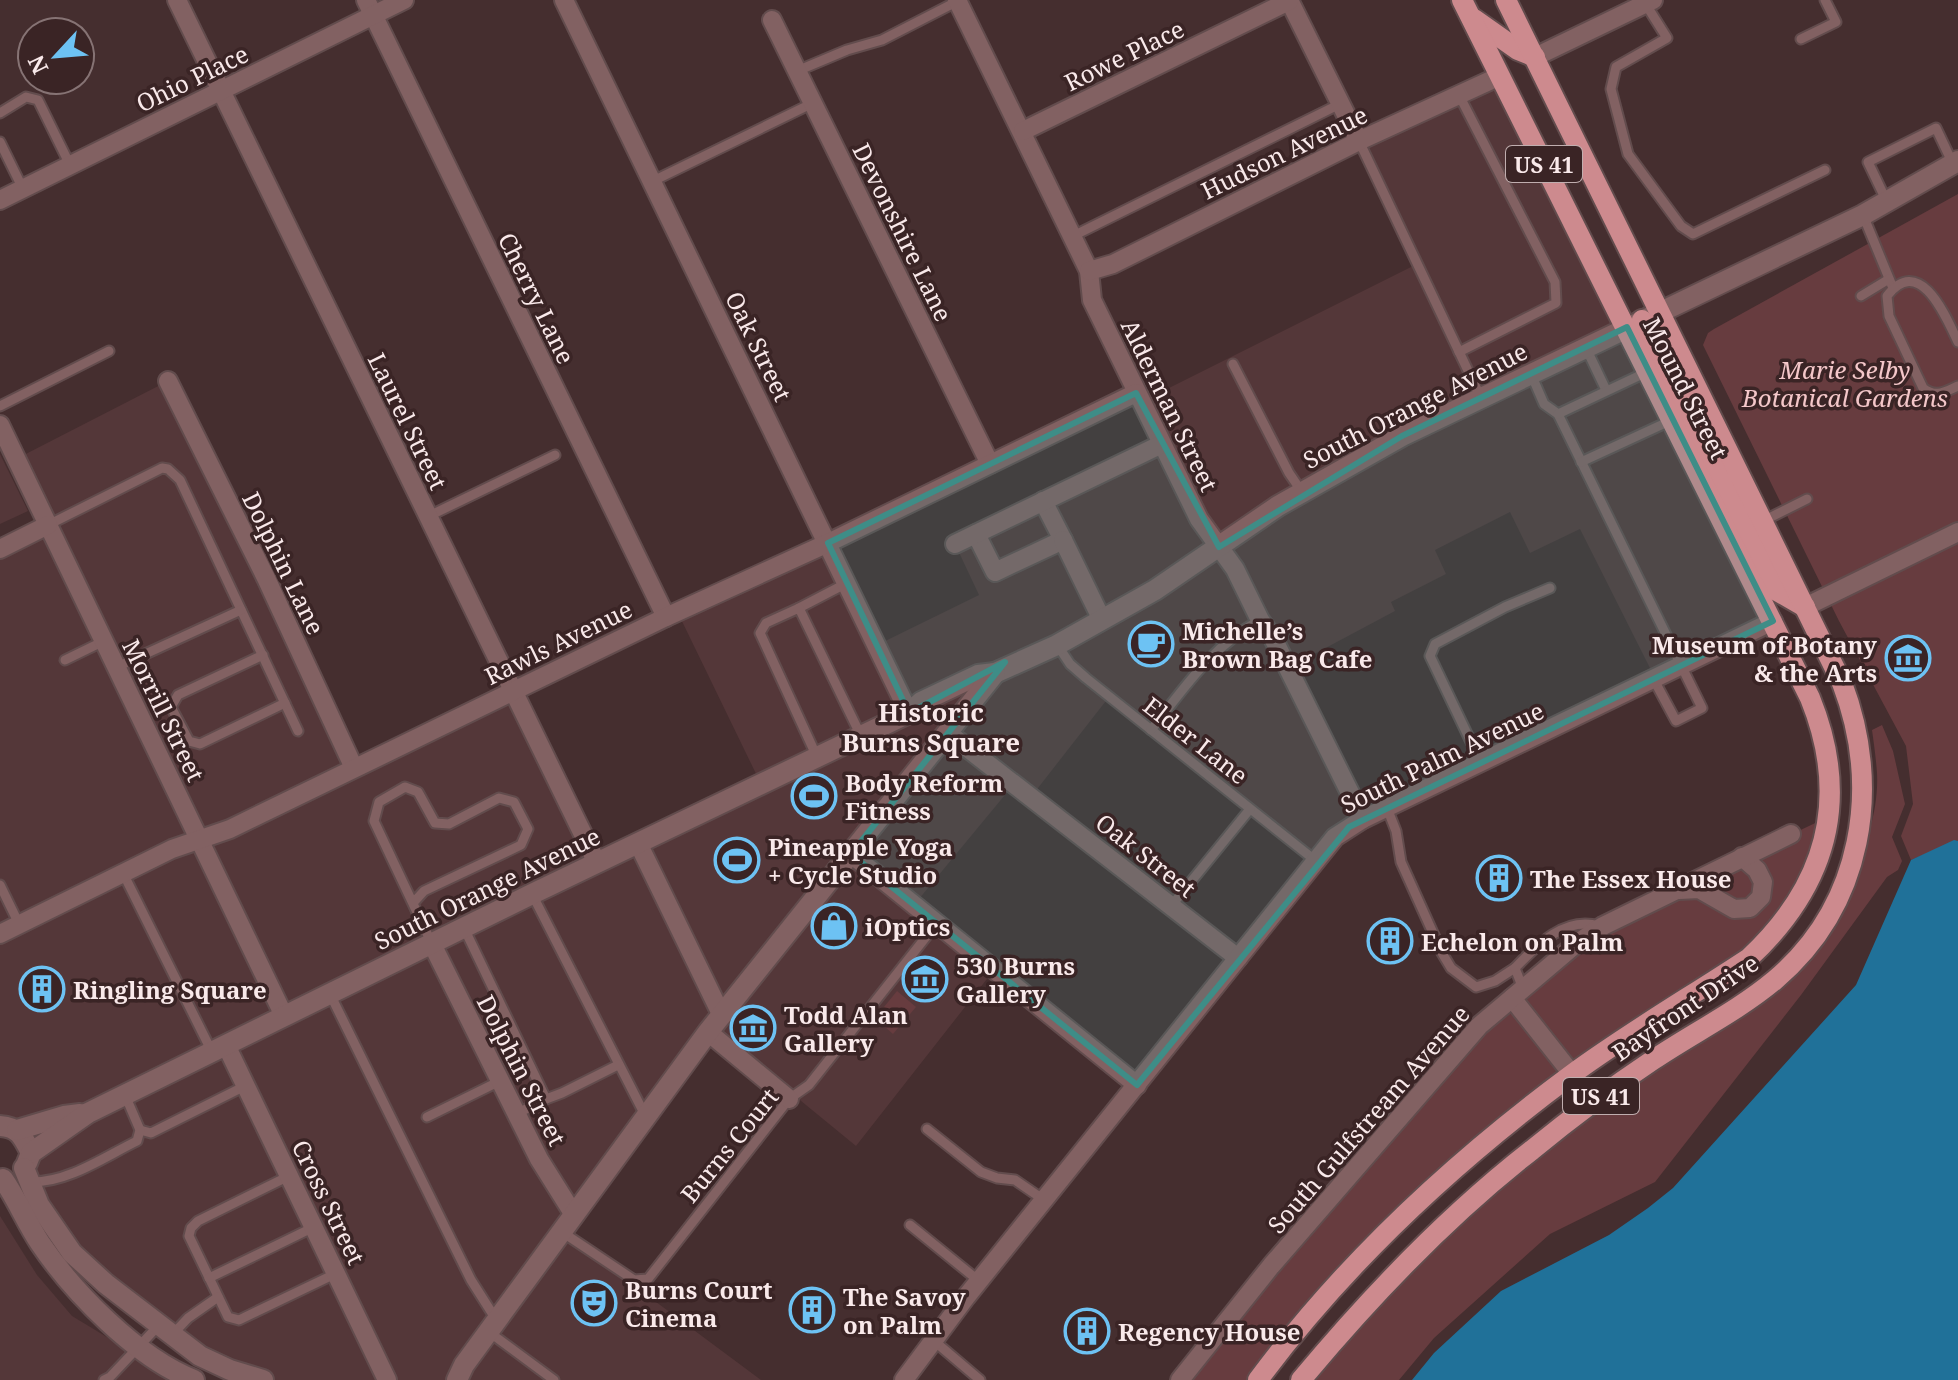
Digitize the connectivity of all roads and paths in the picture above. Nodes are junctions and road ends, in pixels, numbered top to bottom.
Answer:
1 (177, 0) edge
2 (404, 0) edge
3 (564, 0) edge
4 (1289, 0) edge
5 (1506, 0) edge
6 (1825, 0) edge
7 (957, 1) edge
8 (1639, 3) edge
9 (370, 8) edge
10 (1466, 8) edge
11 (772, 20) dead end
12 (1801, 39) dead end
13 (1535, 57) junction
14 (797, 71) junction
15 (1500, 76) junction
16 (221, 91) junction
17 (1459, 95) junction
18 (813, 103) junction
19 (1340, 104) junction
20 (0, 113) edge
21 (1023, 131) junction
22 (1359, 141) junction
23 (0, 142) edge
24 (1955, 162) edge
25 (70, 165) junction
26 (1825, 170) dead end
27 (653, 181) junction
28 (23, 189) junction
29 (0, 200) edge
30 (1887, 202) junction
31 (1863, 215) junction
32 (1073, 236) junction
33 (1089, 271) junction
34 (1891, 283) junction
35 (1861, 296) dead end
36 (1661, 311) junction
37 (1634, 324) junction
38 (1958, 342) edge
39 (1586, 348) junction
40 (109, 351) dead end
41 (1459, 352) junction
42 (1233, 364) dead end
43 (1649, 371) junction
44 (1531, 374) junction
45 (168, 381) dead end
46 (1958, 386) edge
47 (1606, 390) junction
48 (1136, 393) junction
49 (1481, 398) junction
50 (0, 406) edge
51 (1558, 414) junction
52 (1673, 419) junction
53 (0, 425) edge
54 (1162, 444) junction
55 (555, 455) dead end
56 (1581, 462) junction
57 (990, 464) junction
58 (1302, 492) junction
59 (1807, 499) dead end
60 (1043, 501) junction
61 (429, 516) junction
62 (1763, 521) junction
63 (48, 525) junction
64 (1958, 532) edge
65 (976, 534) junction
66 (1063, 540) junction
67 (828, 543) junction
68 (955, 544) dead end
69 (1219, 547) junction
70 (0, 549) edge
71 (847, 583) junction
72 (1550, 588) dead end
73 (1805, 607) junction
74 (799, 608) junction
75 (241, 610) junction
76 (666, 617) junction
77 (1102, 620) junction
78 (1260, 620) junction
79 (1773, 621) junction
80 (104, 641) junction
81 (1057, 645) junction
82 (263, 655) junction
83 (65, 660) dead end
84 (117, 667) junction
85 (1681, 668) junction
86 (991, 678) junction
87 (1654, 680) junction
88 (514, 690) junction
89 (285, 703) junction
90 (909, 713) junction
91 (1151, 730) junction
92 (298, 731) dead end
93 (948, 733) junction
94 (861, 736) junction
95 (817, 757) junction
96 (1481, 763) junction
97 (354, 768) junction
98 (1863, 802) joint
99 (1387, 808) junction
100 (1250, 809) junction
101 (1831, 809) joint
102 (1363, 819) junction
103 (1791, 834) dead end
104 (199, 839) junction
105 (638, 843) junction
106 (851, 854) junction
107 (1742, 857) junction
108 (1316, 861) junction
109 (597, 863) junction
110 (123, 873) junction
111 (0, 885) edge
112 (1674, 890) junction
113 (532, 894) junction
114 (413, 903) junction
115 (1172, 905) junction
116 (937, 923) junction
117 (19, 924) junction
118 (1603, 926) junction
119 (464, 928) junction
120 (0, 934) edge
121 (432, 944) junction
122 (1238, 958) junction
123 (1515, 968) junction
124 (1517, 993) junction
125 (330, 994) junction
126 (284, 1016) junction
127 (722, 1016) junction
128 (708, 1032) junction
129 (219, 1048) junction
130 (618, 1065) junction
131 (1572, 1074) junction
132 (500, 1081) junction
133 (1137, 1085) junction
134 (246, 1086) junction
135 (125, 1095) junction
136 (546, 1099) junction
137 (789, 1099) junction
138 (88, 1113) junction
139 (516, 1114) junction
140 (427, 1117) dead end
141 (646, 1117) junction
142 (5, 1126) edge
143 (927, 1129) dead end
144 (140, 1130) junction
145 (29, 1168) junction
146 (289, 1176) junction
147 (2, 1178) edge
148 (1044, 1200) junction
149 (568, 1224) junction
150 (910, 1225) dead end
151 (314, 1227) junction
152 (337, 1273) junction
153 (209, 1278) junction
154 (979, 1281) junction
155 (218, 1297) junction
156 (493, 1326) junction
157 (167, 1329) junction
158 (933, 1340) junction
159 (138, 1346) junction
160 (158, 1369) edge
161 (461, 1373) edge
162 (104, 1380) edge
163 (194, 1380) edge
164 (263, 1380) edge
165 (387, 1380) edge
166 (446, 1380) edge
167 (554, 1380) edge
168 (904, 1380) edge
169 (980, 1380) edge
170 (1180, 1380) edge
171 (1258, 1380) edge
172 (1301, 1380) edge

1 - 16 street, Laurel Street
2 - 9 street, Ohio Place
3 - 27 street, Oak Street
4 - 19 street
4 - 21 street, Rowe Place
5 - 13 main road, Mound Street / US 41
6 - 12 lane
7 - 14 lane
7 - 21 street, Alderman Street
8 - 13 street
8 - 26 lane
9 - 16 street, Ohio Place
9 - 76 street, Cherry Lane
10 - 13 main road
10 - 15 main road, Mound Street / US 41
11 - 14 street, Devonshire Lane
13 - 36 main road, Mound Street / US 41
14 - 18 street, Devonshire Lane
15 - 17 street, Hudson Avenue
15 - 37 main road, Mound Street / US 41
16 - 25 street, Ohio Place
16 - 61 street, Laurel Street
17 - 22 street, Hudson Avenue
17 - 41 lane
18 - 27 lane
18 - 57 street, Devonshire Lane
19 - 22 street
19 - 32 lane
20 - 25 lane
21 - 32 street, Alderman Street
22 - 33 street, Hudson Avenue
22 - 41 lane
23 - 28 lane
24 - 30 street, South Orange Avenue
24 - 30 lane
25 - 28 street, Ohio Place
27 - 67 street, Oak Street
28 - 29 street, Ohio Place
30 - 31 street, South Orange Avenue
31 - 34 lane
31 - 36 street, South Orange Avenue
32 - 33 street, Alderman Street
33 - 48 street, Alderman Street
34 - 35 lane
34 - 38 lane
34 - 46 lane
36 - 37 street, South Orange Avenue
36 - 62 main road, Mound Street / US 41
37 - 39 street, South Orange Avenue
37 - 43 main road, Mound Street / US 41
37 - 73 main road, US 41
39 - 44 street, South Orange Avenue
39 - 47 lane
40 - 50 lane
41 - 49 lane
42 - 58 lane
43 - 47 lane
43 - 52 main road, Mound Street / US 41
44 - 49 street, South Orange Avenue
44 - 51 lane
45 - 97 street, Dolphin Lane
47 - 51 lane
48 - 54 street, Alderman Street
48 - 57 street, Rawls Avenue
49 - 58 street, South Orange Avenue
51 - 56 lane
52 - 56 lane
52 - 79 main road, Mound Street / US 41
53 - 63 street, Morrill Street
54 - 60 street
54 - 69 street, Alderman Street
55 - 61 lane
56 - 85 lane
57 - 67 street, Rawls Avenue
58 - 69 street, South Orange Avenue
59 - 62 lane
60 - 65 street
60 - 66 street
61 - 88 street, Laurel Street
62 - 73 main road, Mound Street / US 41
63 - 70 street
63 - 75 lane
63 - 80 street, Morrill Street
64 - 73 street
65 - 66 street
65 - 68 street
66 - 77 street
67 - 71 street, Oak Street
67 - 76 street, Rawls Avenue
69 - 77 street, South Orange Avenue
69 - 78 street, Alderman Street
71 - 74 lane
71 - 90 street, Oak Street
72 - 96 lane
73 - 98 main road, Mound Street / US 41
74 - 94 lane
74 - 95 lane
75 - 82 lane
75 - 84 lane
76 - 88 street, Rawls Avenue
77 - 81 street, South Orange Avenue
78 - 91 lane
78 - 102 street, Alderman Street
79 - 85 street, South Palm Avenue
79 - 101 main road, Mound Street / US 41
80 - 83 lane
80 - 84 street, Morrill Street
81 - 86 street, South Orange Avenue
81 - 91 lane, Elder Lane
82 - 89 lane
82 - 89 lane
84 - 104 street, Morrill Street
85 - 87 street, South Palm Avenue
85 - 87 lane
86 - 90 street, South Orange Avenue
86 - 93 street
87 - 96 street, South Palm Avenue
88 - 97 street, Rawls Avenue
88 - 109 street, Laurel Street
89 - 92 lane
90 - 94 street, South Orange Avenue
91 - 100 lane, Elder Lane
93 - 106 street
93 - 115 street, Oak Street
94 - 95 street, South Orange Avenue
95 - 105 street, South Orange Avenue
96 - 99 street, South Palm Avenue
97 - 104 street, Rawls Avenue
98 - 172 main road, Bayfront Drive / US 41
99 - 102 street, South Palm Avenue
99 - 123 lane
100 - 108 lane, Elder Lane
100 - 115 lane
101 - 131 main road, Bayfront Drive / US 41
102 - 108 street, South Palm Avenue
103 - 107 street, South Gulfstream Avenue
104 - 110 street, Rawls Avenue
104 - 126 street, Morrill Street
105 - 109 street, South Orange Avenue
105 - 127 street
106 - 116 street
106 - 127 street
107 - 112 street, South Gulfstream Avenue
107 - 112 street
108 - 122 street, South Palm Avenue
109 - 113 street, South Orange Avenue
110 - 117 street, Rawls Avenue
110 - 129 lane
111 - 117 lane
112 - 118 street, South Gulfstream Avenue
113 - 119 street, South Orange Avenue
113 - 130 lane
114 - 114 lane
114 - 121 lane
115 - 122 street, Oak Street
116 - 133 street
116 - 137 lane, Burns Court
117 - 120 street, Rawls Avenue
118 - 123 lane
118 - 124 street, South Gulfstream Avenue
119 - 121 street, South Orange Avenue
119 - 136 lane
121 - 125 street, South Orange Avenue
121 - 132 street, Dolphin Street
122 - 133 street, South Palm Avenue
123 - 124 lane
124 - 131 street
124 - 170 street, South Gulfstream Avenue
125 - 126 street, South Orange Avenue
125 - 156 lane
126 - 129 street, South Orange Avenue
127 - 128 street
128 - 137 street
128 - 141 street
129 - 134 street, Cross Street
129 - 135 street, South Orange Avenue
130 - 136 lane
130 - 141 lane
131 - 171 main road, Bayfront Drive / US 41
132 - 139 street, Dolphin Street
132 - 140 lane
133 - 148 street, South Palm Avenue
134 - 144 lane
134 - 146 street, Cross Street
135 - 138 street, South Orange Avenue
135 - 144 lane
136 - 139 lane
137 - 149 lane, Burns Court
138 - 142 street, South Orange Avenue
138 - 145 street, South Orange Avenue
139 - 149 street, Dolphin Street
141 - 149 street
142 - 145 street
143 - 148 lane
144 - 145 lane
145 - 147 street, South Orange Avenue
145 - 157 street
146 - 151 street, Cross Street
146 - 153 lane
147 - 159 street
148 - 154 street, South Palm Avenue
149 - 156 street
150 - 154 lane
151 - 152 street, Cross Street
151 - 153 lane
152 - 155 lane
152 - 165 street, Cross Street
153 - 155 lane
154 - 158 street, South Palm Avenue
155 - 157 lane
156 - 161 street
156 - 167 lane
157 - 159 lane
157 - 164 street
158 - 168 street, South Palm Avenue
158 - 169 lane
159 - 160 street
159 - 162 lane
160 - 163 street
161 - 166 street

